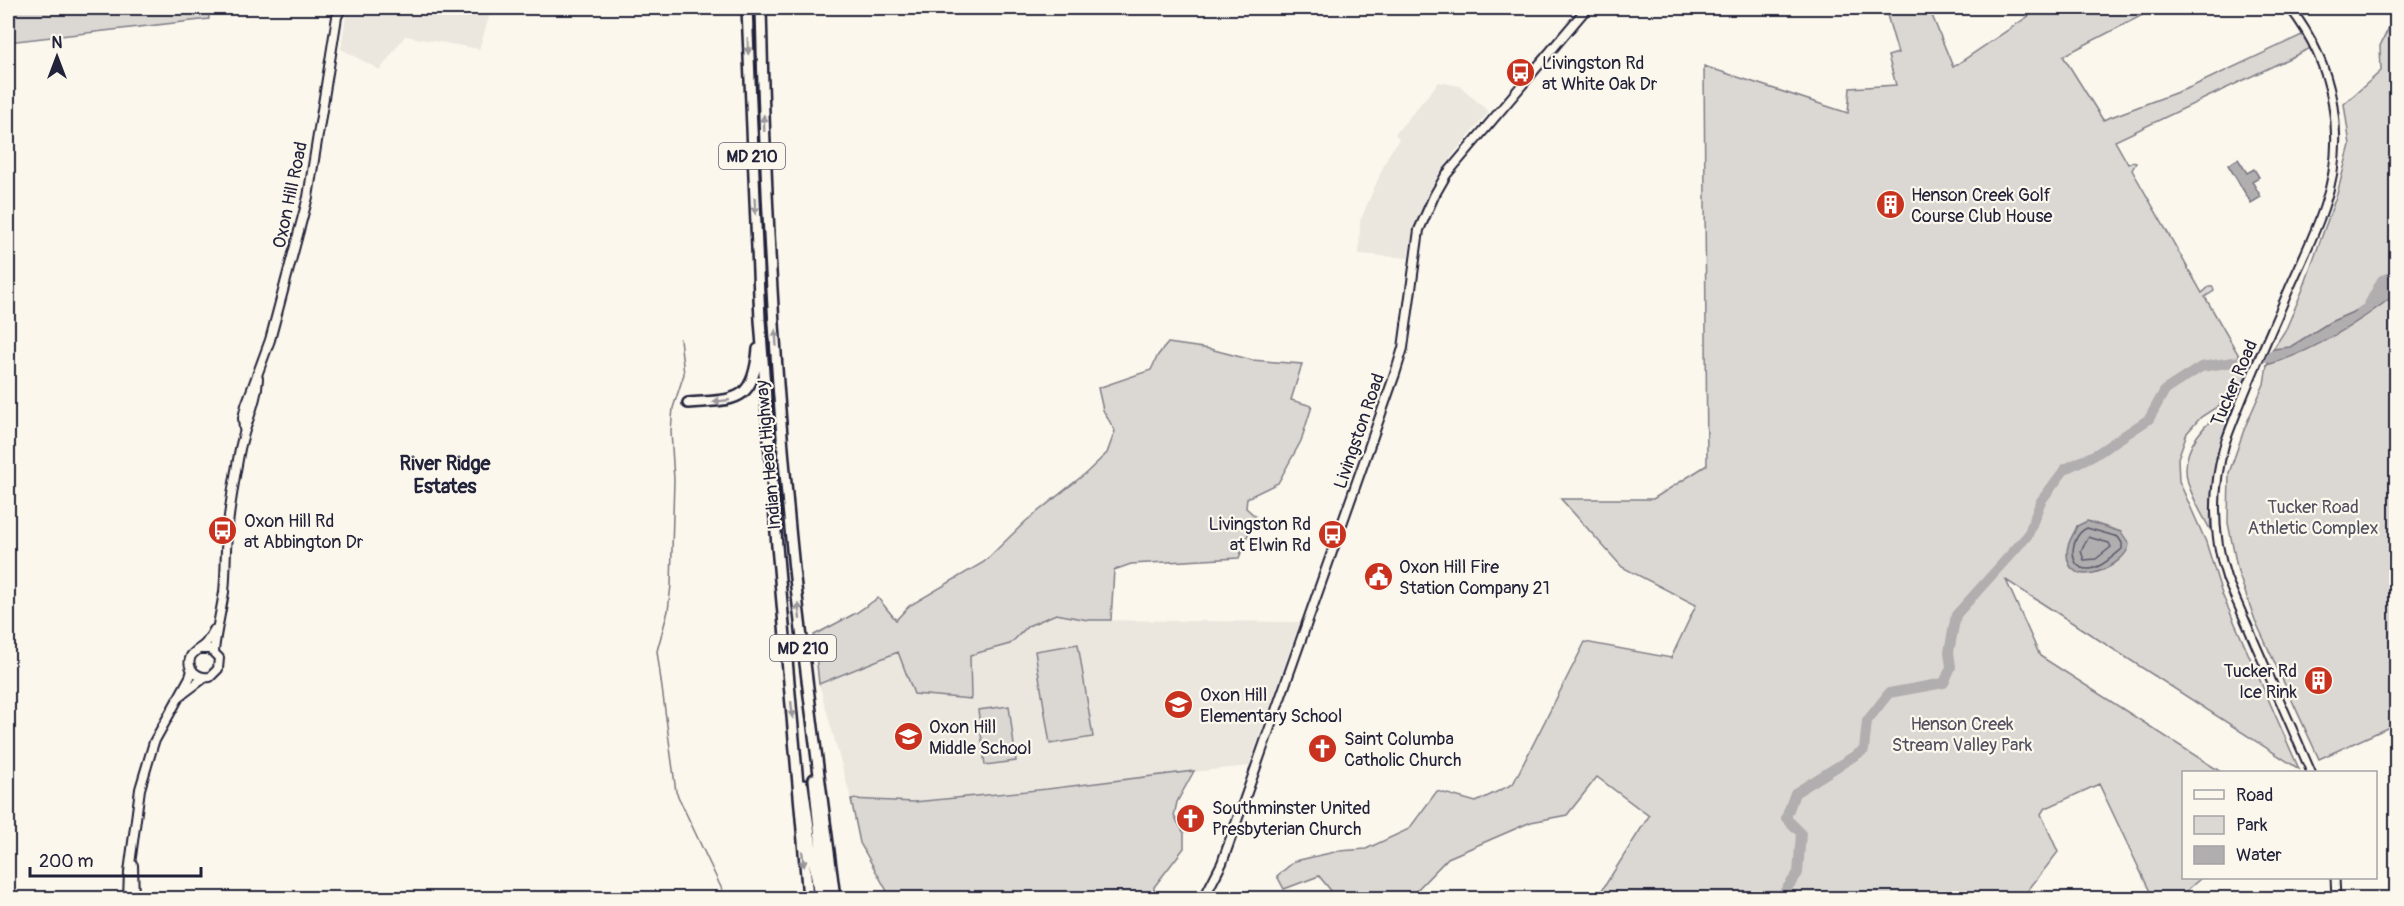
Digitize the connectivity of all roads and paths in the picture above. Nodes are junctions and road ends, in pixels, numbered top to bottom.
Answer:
1 (335, 8) edge
2 (341, 8) edge
3 (747, 8) edge
4 (761, 8) edge
5 (1587, 8) edge
6 (2290, 8) edge
7 (337, 17) junction
8 (760, 320) junction
9 (688, 403) dead end
10 (216, 626) junction
11 (200, 649) junction
12 (214, 651) junction
13 (192, 670) junction
14 (204, 678) junction
15 (179, 697) junction
16 (809, 700) junction
17 (797, 759) junction
18 (2311, 771) edge
19 (133, 849) junction
20 (2334, 879) edge
21 (128, 898) edge
22 (134, 898) edge
23 (808, 898) edge
24 (819, 898) edge
25 (826, 898) edge
26 (834, 898) edge
27 (1204, 898) edge
28 (2336, 898) edge

1 - 7 main road, Oxon Hill Road
2 - 7 main road, Oxon Hill Road
3 -> 8 highway, Indian Head Highway / MD 210
16 -> 4 highway, Indian Head Highway / MD 210
5 - 27 main road, Livingston Road
6 - 18 street, Tucker Road
7 - 10 main road, Oxon Hill Road
8 -> 9 highway
8 -> 17 highway, Indian Head Highway / MD 210
10 - 11 main road, Oxon Hill Road
10 - 12 main road, Oxon Hill Road
11 - 12 main road
11 - 13 main road
12 - 14 main road
13 - 14 main road
13 - 15 main road
14 - 15 main road
15 - 19 main road
16 - 25 highway
16 - 26 highway, Indian Head Highway / MD 210
17 -> 23 highway, Indian Head Highway / MD 210
17 - 24 highway
19 - 21 main road
19 - 22 main road
20 - 28 street

